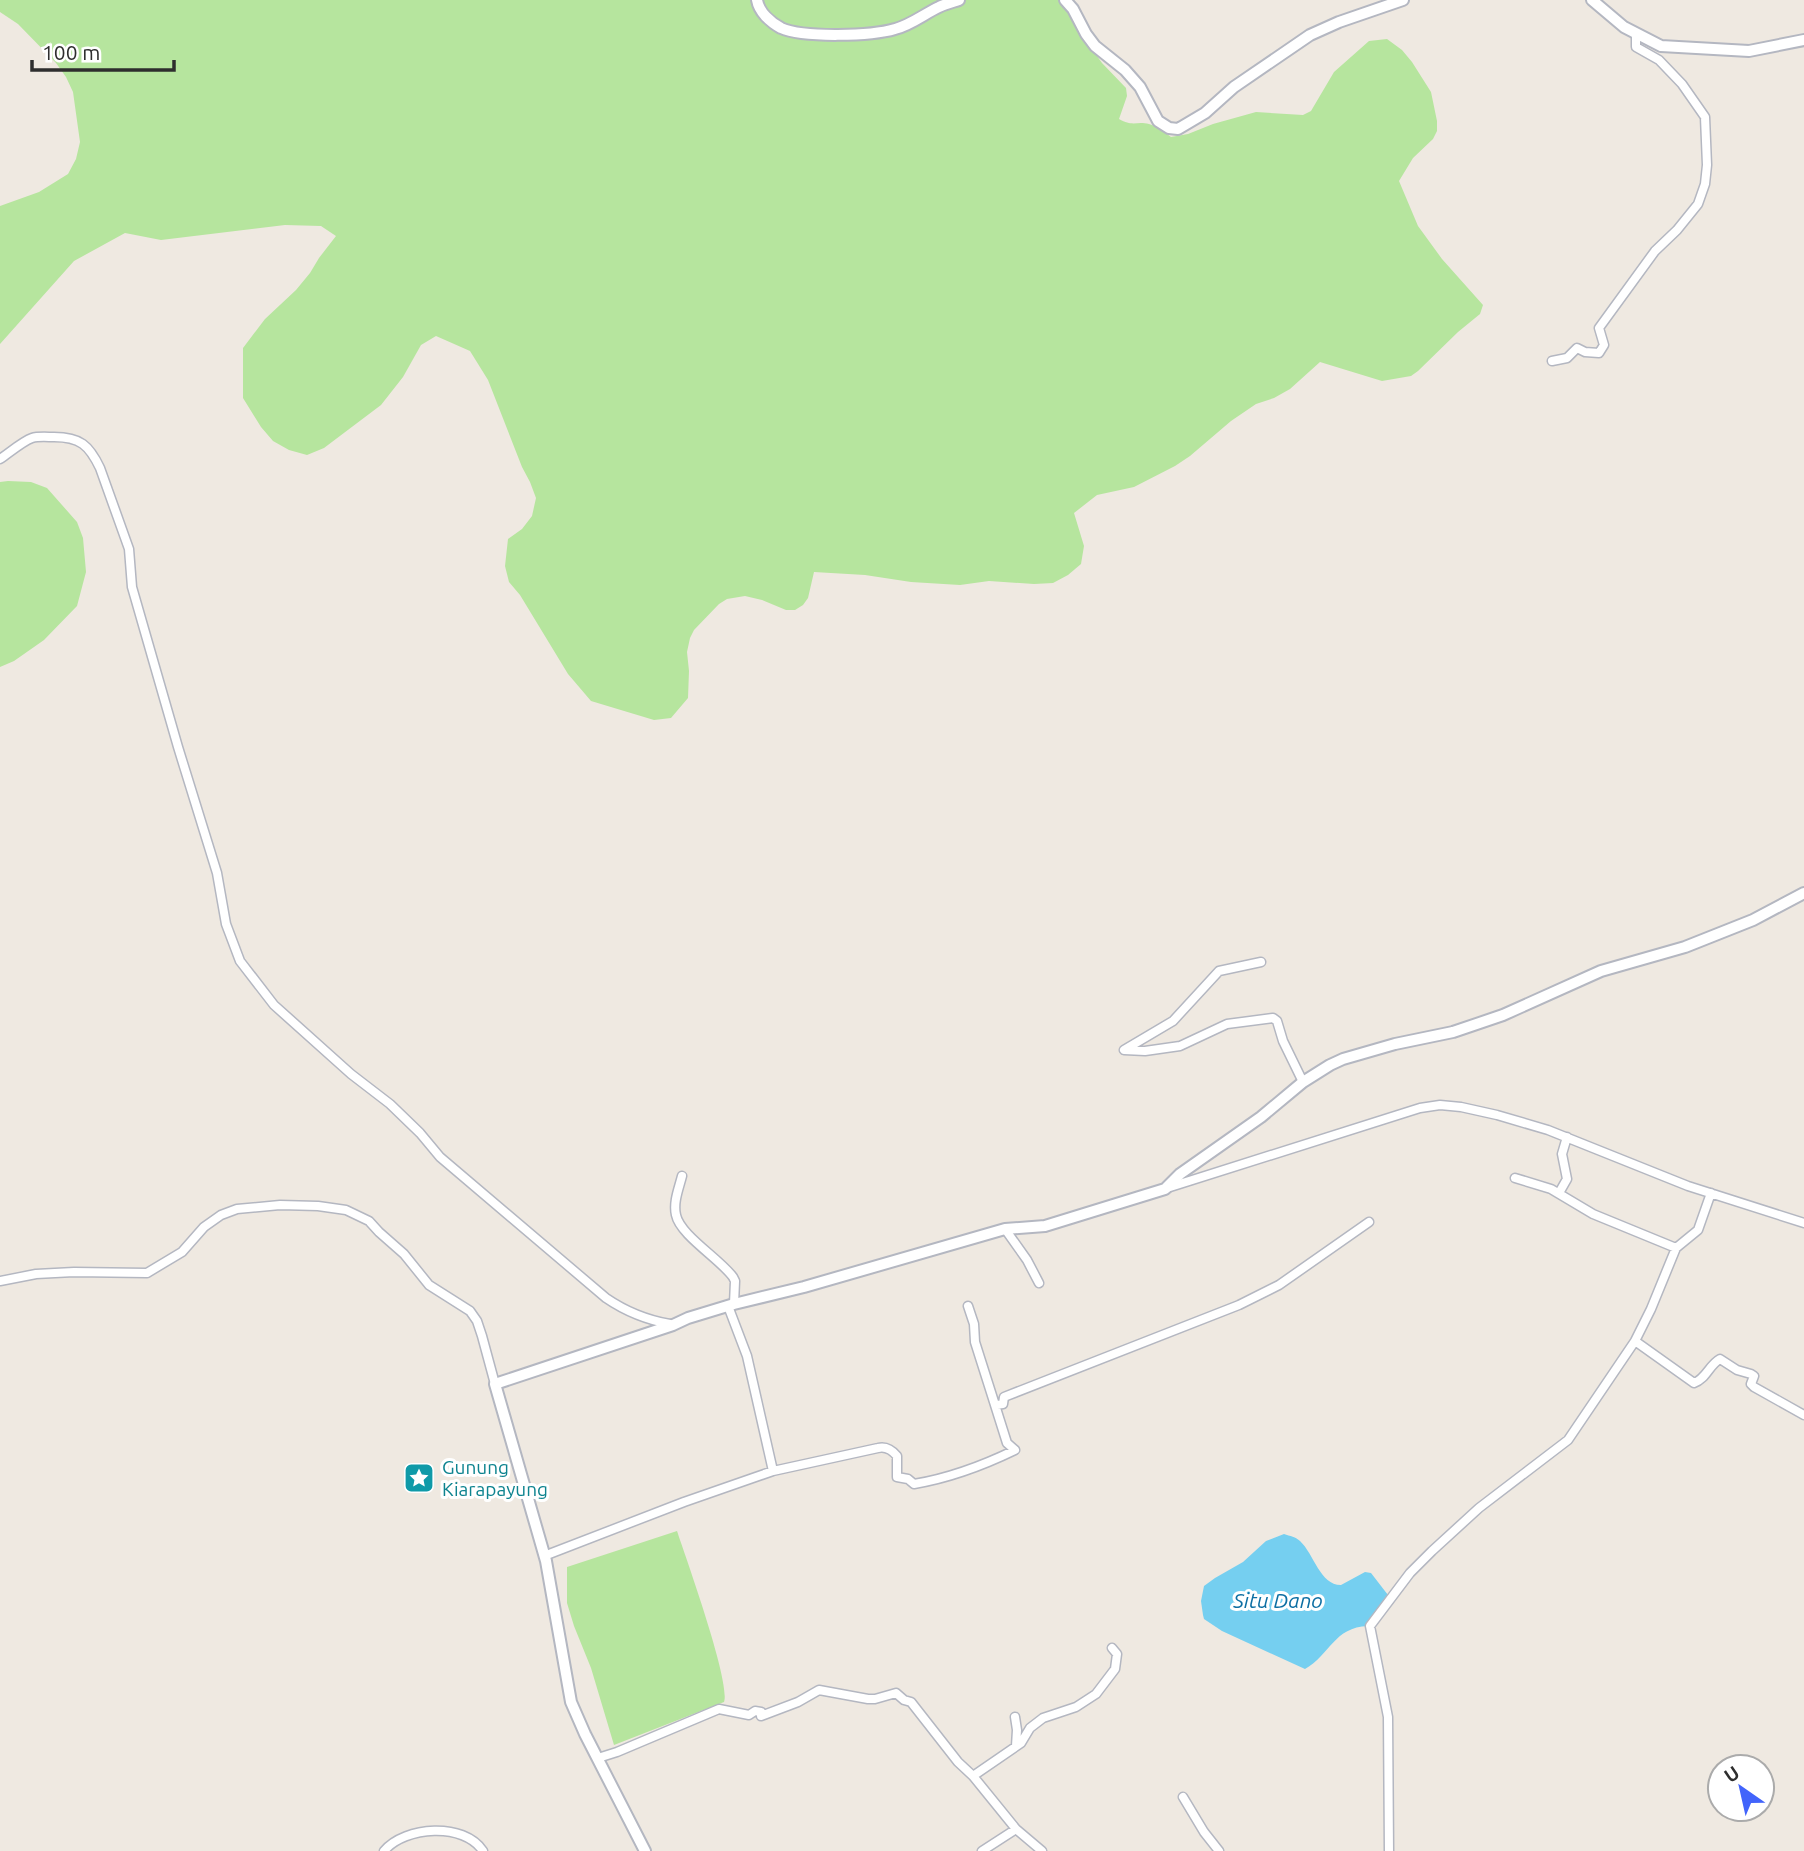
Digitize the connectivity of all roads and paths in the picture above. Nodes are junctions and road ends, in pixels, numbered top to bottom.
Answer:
1 (757, 0) edge
2 (959, 0) edge
3 (1065, 0) edge
4 (1403, 0) edge
5 (1592, 0) edge
6 (1633, 32) junction
7 (1804, 40) edge
8 (1552, 361) dead end
9 (0, 459) edge
10 (1804, 893) edge
11 (1261, 962) dead end
12 (1303, 1082) junction
13 (1567, 1137) junction
14 (682, 1176) dead end
15 (1515, 1178) dead end
16 (1165, 1189) junction
17 (1559, 1193) junction
18 (1711, 1193) junction
19 (1369, 1222) dead end
20 (1804, 1223) edge
21 (1005, 1229) junction
22 (1676, 1248) junction
23 (0, 1281) edge
24 (1039, 1283) dead end
25 (731, 1305) junction
26 (968, 1306) dead end
27 (673, 1325) junction
28 (1634, 1341) junction
29 (495, 1384) junction
30 (995, 1405) junction
31 (1804, 1415) edge
32 (773, 1471) junction
33 (544, 1556) junction
34 (1112, 1648) dead end
35 (1016, 1717) dead end
36 (1016, 1746) junction
37 (598, 1758) junction
38 (973, 1776) junction
39 (1183, 1797) dead end
40 (1016, 1829) junction
41 (384, 1851) edge
42 (483, 1851) edge
43 (645, 1851) edge
44 (982, 1851) edge
45 (1042, 1851) edge
46 (1219, 1851) edge
47 (1389, 1851) edge

1 - 2 street
3 - 4 street
5 - 6 street
6 - 7 street
6 - 8 street
9 - 27 street
10 - 12 street
11 - 12 street
12 - 16 street
13 - 16 street
13 - 17 street
13 - 18 street
14 - 25 street
15 - 17 street
16 - 21 street
17 - 22 street
18 - 20 street
18 - 22 street
19 - 30 street
21 - 24 street
21 - 25 street
22 - 28 street
23 - 29 street
25 - 27 street
25 - 32 street
26 - 30 street
27 - 29 street
28 - 31 street
28 - 47 street
29 - 33 street
30 - 32 street
32 - 33 street
33 - 37 street
34 - 36 street
35 - 36 street
36 - 38 street
37 - 38 street
37 - 43 street
38 - 40 street
39 - 46 street
40 - 44 street
40 - 45 street
41 - 42 street

